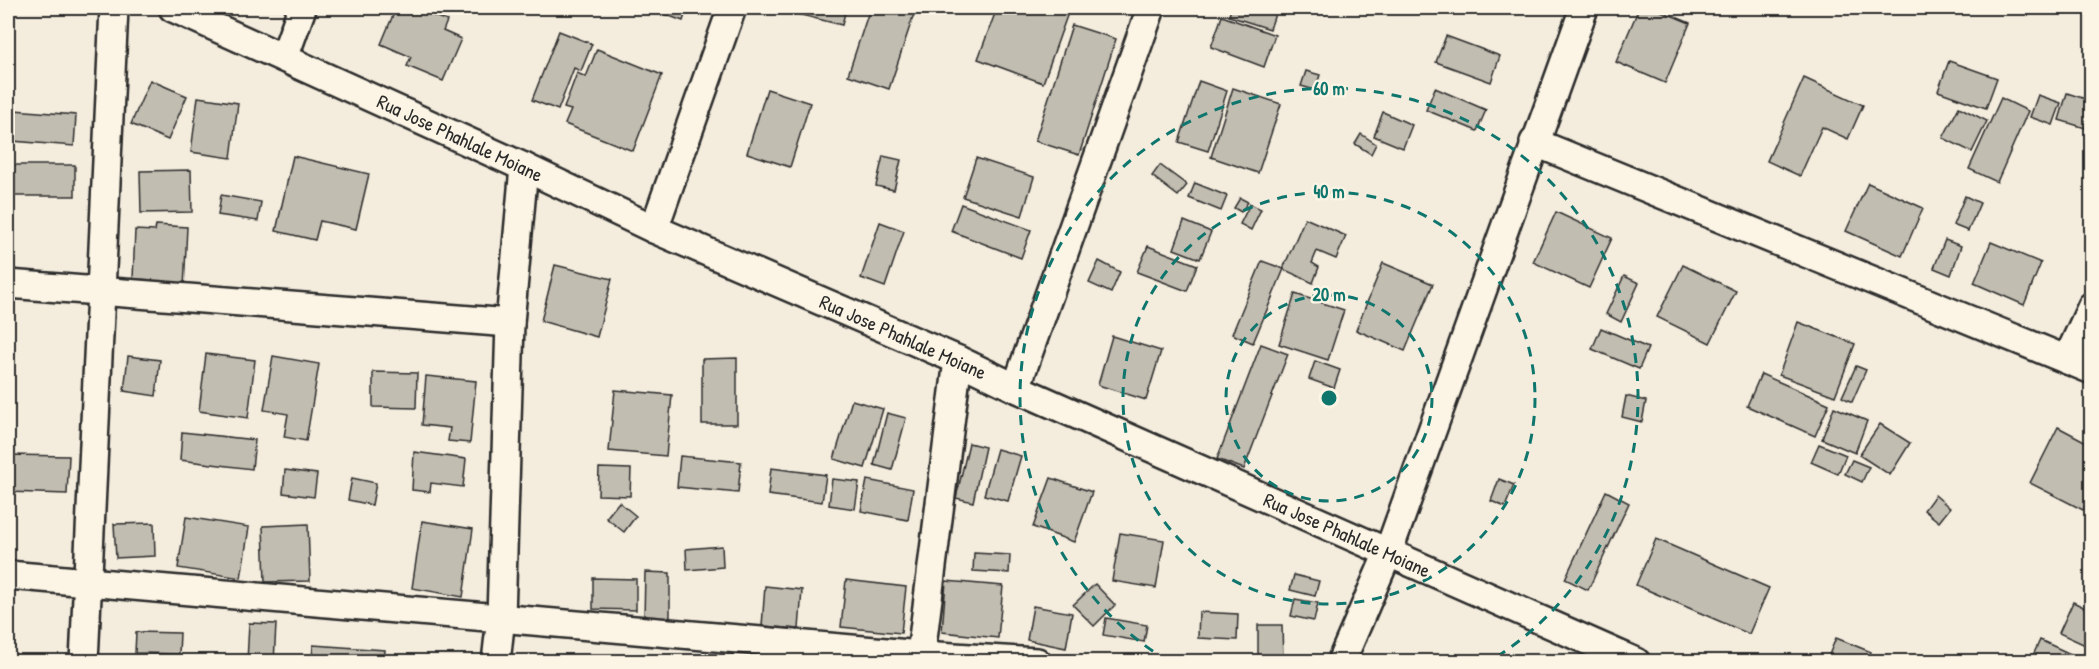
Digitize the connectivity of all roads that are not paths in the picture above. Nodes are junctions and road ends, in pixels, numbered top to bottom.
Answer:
1 (114, 8) edge
2 (173, 8) edge
3 (302, 8) edge
4 (732, 8) edge
5 (1151, 8) edge
6 (1584, 8) edge
7 (284, 58) junction
8 (1534, 142) junction
9 (524, 167) junction
10 (654, 228) junction
11 (8, 284) edge
12 (100, 291) junction
13 (2091, 306) edge
14 (510, 323) junction
15 (958, 360) junction
16 (2067, 360) junction
17 (2091, 370) edge
18 (1016, 388) junction
19 (1388, 553) junction
20 (8, 575) edge
21 (86, 582) junction
22 (501, 617) junction
23 (920, 658) edge
24 (84, 662) edge
25 (496, 662) edge
26 (1037, 662) edge
27 (1341, 662) edge
28 (1636, 662) edge

1 - 12 street
2 - 7 street, Rua Jose Phahlale Moiane
3 - 7 street
4 - 10 street
5 - 18 street
6 - 8 street
7 - 9 street, Rua Jose Phahlale Moiane
8 - 16 street
8 - 19 street
9 - 10 street, Rua Jose Phahlale Moiane
9 - 14 street
10 - 15 street, Rua Jose Phahlale Moiane
11 - 12 street
12 - 14 street
12 - 21 street
13 - 16 street
14 - 22 street
15 - 18 street, Rua Jose Phahlale Moiane
15 - 23 street
16 - 17 street
18 - 19 street, Rua Jose Phahlale Moiane
19 - 27 street
19 - 28 street, Rua Jose Phahlale Moiane
20 - 21 street
21 - 22 street
21 - 24 street
22 - 23 street
22 - 25 street
23 - 26 street

